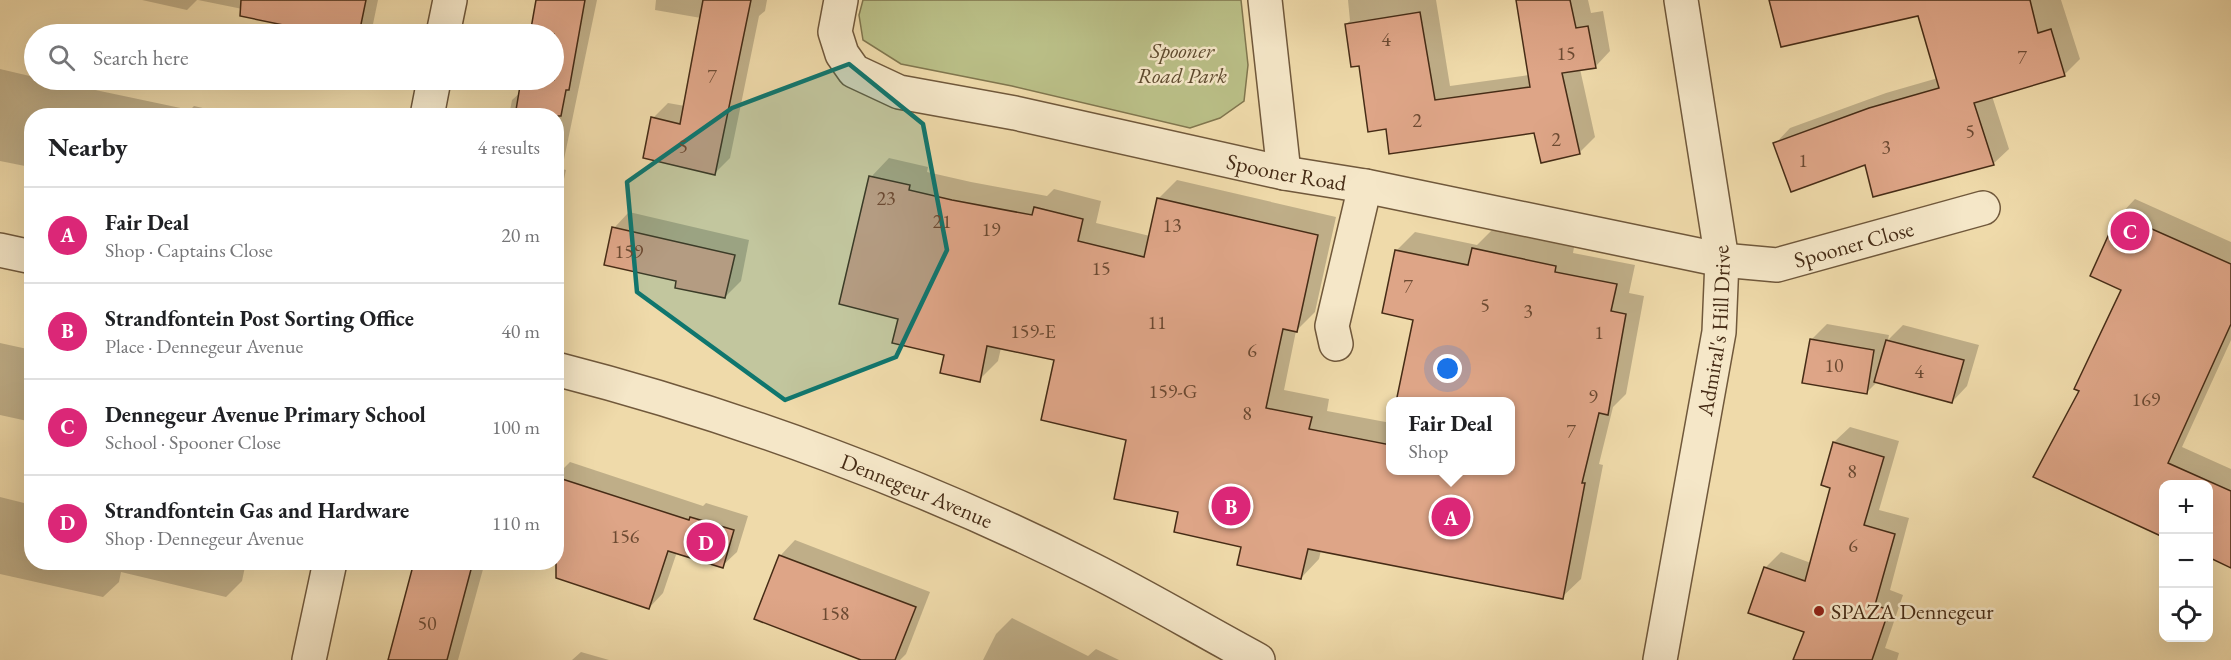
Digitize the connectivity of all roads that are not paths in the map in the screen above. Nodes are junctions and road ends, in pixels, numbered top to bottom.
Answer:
1 (450, 0) edge
2 (841, 0) edge
3 (1265, 0) edge
4 (1681, 0) edge
5 (445, 24) edge
6 (432, 90) edge
7 (429, 108) edge
8 (1284, 173) junction
9 (1365, 186) junction
10 (1983, 208) dead end
11 (0, 250) edge
12 (24, 255) edge
13 (1722, 260) junction
14 (1336, 344) dead end
15 (564, 371) edge
16 (328, 570) edge
17 (309, 660) edge
18 (1258, 660) edge
19 (1660, 660) edge

1 - 5 street
2 - 8 street, Spooner Road
3 - 8 street
4 - 13 street, Admiral's Hill Drive
6 - 7 street
8 - 9 street, Spooner Road
9 - 13 street, Spooner Road
9 - 14 street
10 - 13 street, Spooner Close
11 - 12 street
13 - 19 street, Admiral's Hill Drive
15 - 18 street, Dennegeur Avenue
16 - 17 street

